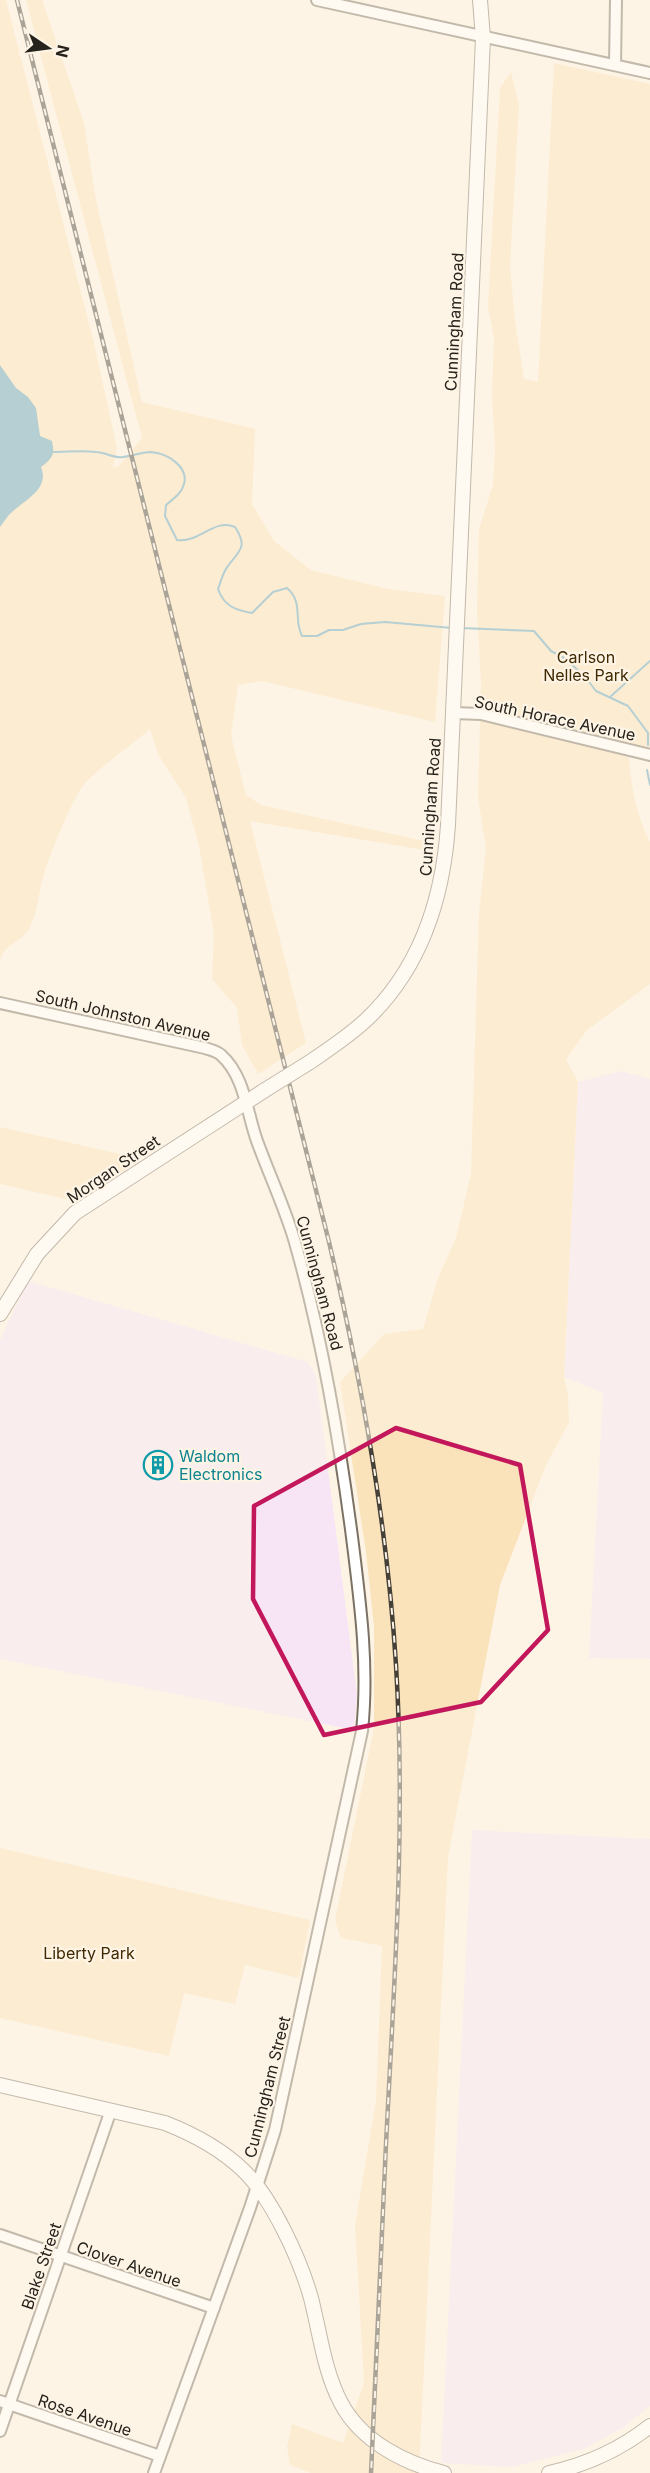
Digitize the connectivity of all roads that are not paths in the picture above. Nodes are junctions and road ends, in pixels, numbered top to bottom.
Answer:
1 (317, 0) edge
2 (480, 0) edge
3 (616, 0) edge
4 (483, 38) junction
5 (615, 65) junction
6 (650, 73) edge
7 (453, 713) junction
8 (650, 754) edge
9 (0, 1003) edge
10 (244, 1102) junction
11 (0, 1314) edge
12 (362, 1731) joint
13 (0, 2085) edge
14 (111, 2110) junction
15 (256, 2188) junction
16 (0, 2235) edge
17 (60, 2256) junction
18 (214, 2308) junction
19 (5, 2403) edge
20 (650, 2426) edge
21 (0, 2431) edge
22 (160, 2456) junction
23 (154, 2473) edge
24 (444, 2473) edge
25 (549, 2473) edge

1 - 4 street
2 - 4 main road, Cunningham Road
3 - 5 street
4 - 5 street
4 - 7 main road, Cunningham Road
5 - 6 street
7 - 8 street, South Horace Avenue
7 - 10 main road, Cunningham Road, bridge
9 - 10 street, South Johnston Avenue
10 - 11 main road, Morgan Street
10 - 12 street, Cunningham Road
12 - 15 street, Cunningham Street
13 - 14 main road
14 - 15 main road
14 - 17 street, Blake Street
15 - 18 street, Cunningham Street
15 - 24 main road
16 - 17 street, Clover Avenue
17 - 18 street, Clover Avenue
17 - 19 street, Blake Street
18 - 22 street, Cunningham Street
19 - 21 street, Blake Street
19 - 22 street, Rose Avenue
20 - 25 main road
22 - 23 street, Cunningham Street

